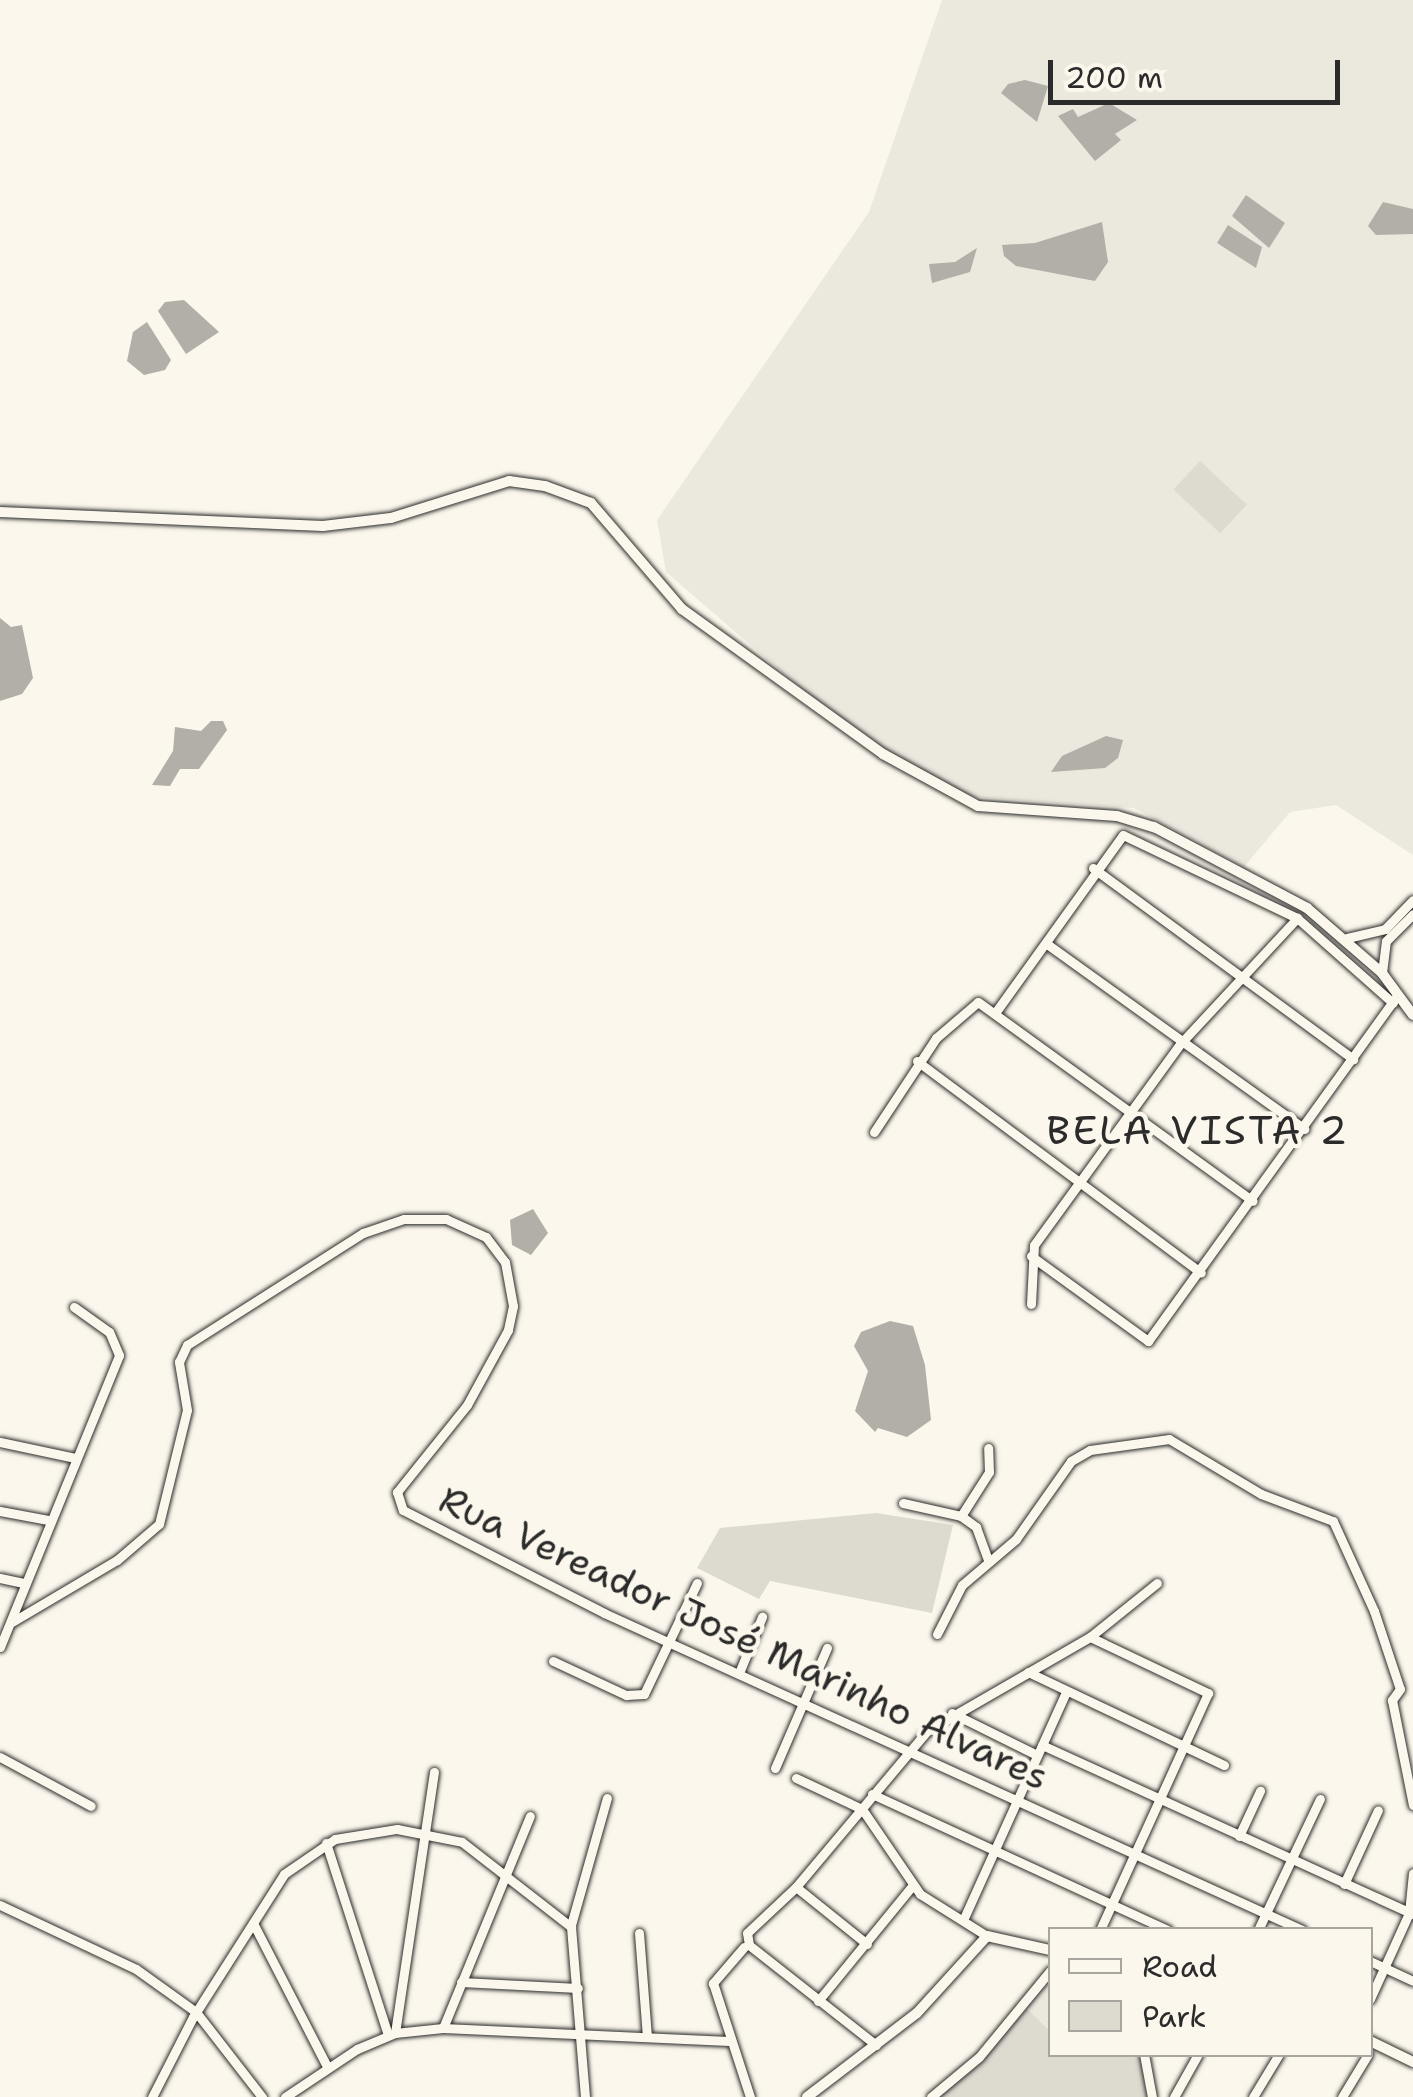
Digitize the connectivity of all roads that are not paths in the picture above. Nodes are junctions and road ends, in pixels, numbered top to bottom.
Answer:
1 (0, 512) edge
2 (1093, 868) junction
3 (1413, 900) edge
4 (1413, 914) edge
5 (1297, 918) junction
6 (1347, 938) junction
7 (1047, 944) junction
8 (1382, 973) junction
9 (1243, 976) junction
10 (1396, 999) junction
11 (995, 1013) junction
12 (1413, 1016) edge
13 (1181, 1043) junction
14 (1353, 1059) junction
15 (918, 1061) junction
16 (1129, 1112) junction
17 (1304, 1130) junction
18 (874, 1132) dead end
19 (1078, 1183) junction
20 (1252, 1201) junction
21 (1032, 1256) junction
22 (1201, 1273) junction
23 (1031, 1304) dead end
24 (74, 1307) dead end
25 (0, 1442) edge
26 (988, 1448) dead end
27 (74, 1458) junction
28 (904, 1503) dead end
29 (0, 1510) edge
30 (961, 1516) junction
31 (48, 1520) junction
32 (989, 1562) junction
33 (0, 1578) edge
34 (697, 1582) dead end
35 (23, 1583) junction
36 (1157, 1583) dead end
37 (762, 1617) dead end
38 (12, 1622) junction
39 (937, 1634) dead end
40 (1090, 1637) junction
41 (670, 1641) junction
42 (0, 1648) edge
43 (827, 1648) dead end
44 (552, 1661) dead end
45 (1028, 1672) junction
46 (738, 1673) junction
47 (1413, 1684) edge
48 (1400, 1689) junction
49 (1066, 1692) junction
50 (804, 1702) junction
51 (952, 1713) junction
52 (1184, 1746) junction
53 (1413, 1747) edge
54 (1040, 1750) junction
55 (905, 1751) junction
56 (1401, 1751) junction
57 (0, 1757) edge
58 (1224, 1766) dead end
59 (775, 1768) dead end
60 (434, 1772) dead end
61 (796, 1778) dead end
62 (1260, 1791) dead end
63 (872, 1794) junction
64 (606, 1798) dead end
65 (1016, 1799) junction
66 (1320, 1799) dead end
67 (1161, 1800) junction
68 (1413, 1804) edge
69 (90, 1806) dead end
70 (862, 1809) junction
71 (1378, 1810) dead end
72 (530, 1816) dead end
73 (424, 1832) junction
74 (1239, 1836) junction
75 (326, 1843) junction
76 (992, 1852) junction
77 (1136, 1854) junction
78 (1292, 1860) junction
79 (506, 1871) junction
80 (1413, 1873) edge
81 (1344, 1884) junction
82 (913, 1885) junction
83 (796, 1887) junction
84 (1113, 1904) junction
85 (0, 1906) edge
86 (1266, 1912) junction
87 (1411, 1914) edge
88 (964, 1918) junction
89 (253, 1923) junction
90 (571, 1926) junction
91 (1102, 1927) edge
92 (1162, 1927) edge
93 (1259, 1927) edge
94 (1296, 1927) edge
95 (639, 1933) dead end
96 (986, 1936) junction
97 (866, 1944) junction
98 (744, 1947) dead end
99 (1048, 1950) edge
100 (1373, 1963) edge
101 (1385, 1968) junction
102 (1048, 1973) edge
103 (1413, 1981) edge
104 (461, 1982) junction
105 (578, 1988) junction
106 (1373, 1994) edge
107 (818, 2001) junction
108 (196, 2012) junction
109 (443, 2028) junction
110 (391, 2034) junction
111 (584, 2034) junction
112 (647, 2037) junction
113 (729, 2041) junction
114 (876, 2045) junction
115 (1373, 2048) edge
116 (1145, 2057) edge
117 (1196, 2057) edge
118 (1278, 2057) edge
119 (1365, 2057) edge
120 (1413, 2062) edge
121 (328, 2068) junction
122 (157, 2086) junction
123 (152, 2097) edge
124 (168, 2097) edge
125 (262, 2097) edge
126 (285, 2097) edge
127 (584, 2097) edge
128 (750, 2097) edge
129 (807, 2097) edge
130 (931, 2097) edge
131 (1152, 2097) edge
132 (1174, 2097) edge
133 (1252, 2097) edge
134 (1342, 2097) edge

1 - 6 street
2 - 5 street
2 - 7 street
2 - 9 street
3 - 6 street
4 - 8 street
5 - 9 street
5 - 10 street
6 - 8 street
7 - 11 street
7 - 13 street
8 - 10 street
9 - 13 street
9 - 14 street
10 - 12 street
10 - 14 street
11 - 15 street
11 - 16 street
13 - 16 street
13 - 17 street
14 - 17 street
15 - 18 street
15 - 19 street
16 - 19 street
16 - 20 street
17 - 20 street
19 - 21 street
19 - 22 street
20 - 22 street
21 - 22 street
21 - 23 street
24 - 27 street
25 - 27 street
26 - 30 street
27 - 31 street
28 - 30 street
29 - 31 street
30 - 32 street
31 - 35 street
32 - 39 street
32 - 48 street
33 - 35 street
34 - 41 street
35 - 38 street
36 - 40 street
37 - 46 street
38 - 41 street, Rua Vereador José Marinho Alvares
38 - 42 street
40 - 45 street
40 - 52 street
41 - 44 street
41 - 46 street, Rua Vereador José Marinho Alvares
43 - 50 street
45 - 49 street
45 - 51 street
46 - 50 street, Rua Vereador José Marinho Alvares
47 - 48 street
48 - 56 street
49 - 52 street
49 - 54 street
50 - 55 street, Rua Vereador José Marinho Alvares
50 - 59 street
51 - 54 street
51 - 55 street
52 - 58 street
52 - 67 street
53 - 56 street
54 - 65 street
54 - 67 street
55 - 63 street
55 - 65 street, Rua Vereador José Marinho Alvares
56 - 68 street
57 - 69 street
60 - 73 street
61 - 70 street
62 - 74 street
63 - 70 street
63 - 76 street
64 - 90 street
65 - 76 street
65 - 77 street, Rua Vereador José Marinho Alvares
66 - 78 street
67 - 74 street
67 - 77 street
70 - 82 street
70 - 83 street
71 - 81 street
72 - 79 street
73 - 75 street
73 - 79 street
73 - 110 street
74 - 78 street
75 - 89 street
75 - 110 street
76 - 84 street
76 - 88 street
77 - 84 street
77 - 86 street, Rua Vereador José Marinho Alvares
78 - 81 street
78 - 86 street
79 - 90 street
79 - 104 street
80 - 87 street
81 - 87 street
82 - 88 street
82 - 97 street
83 - 97 street
83 - 107 street
84 - 91 street
84 - 92 street
85 - 108 street
86 - 93 street
86 - 94 street, Rua Vereador José Marinho Alvares
87 - 101 street
88 - 96 street
89 - 108 street
89 - 121 street
90 - 105 street
95 - 112 street
96 - 99 street
96 - 114 street
97 - 107 street
98 - 113 street
100 - 101 street
101 - 103 street
101 - 106 street
102 - 130 street
104 - 105 street
104 - 109 street
105 - 111 street
107 - 114 street
108 - 122 street
108 - 125 street
109 - 110 street
109 - 111 street
110 - 121 street
111 - 112 street
111 - 127 street
112 - 113 street
113 - 128 street
114 - 129 street
115 - 120 street
116 - 131 street
117 - 132 street
118 - 133 street
119 - 134 street
121 - 126 street
122 - 123 street
122 - 124 street

